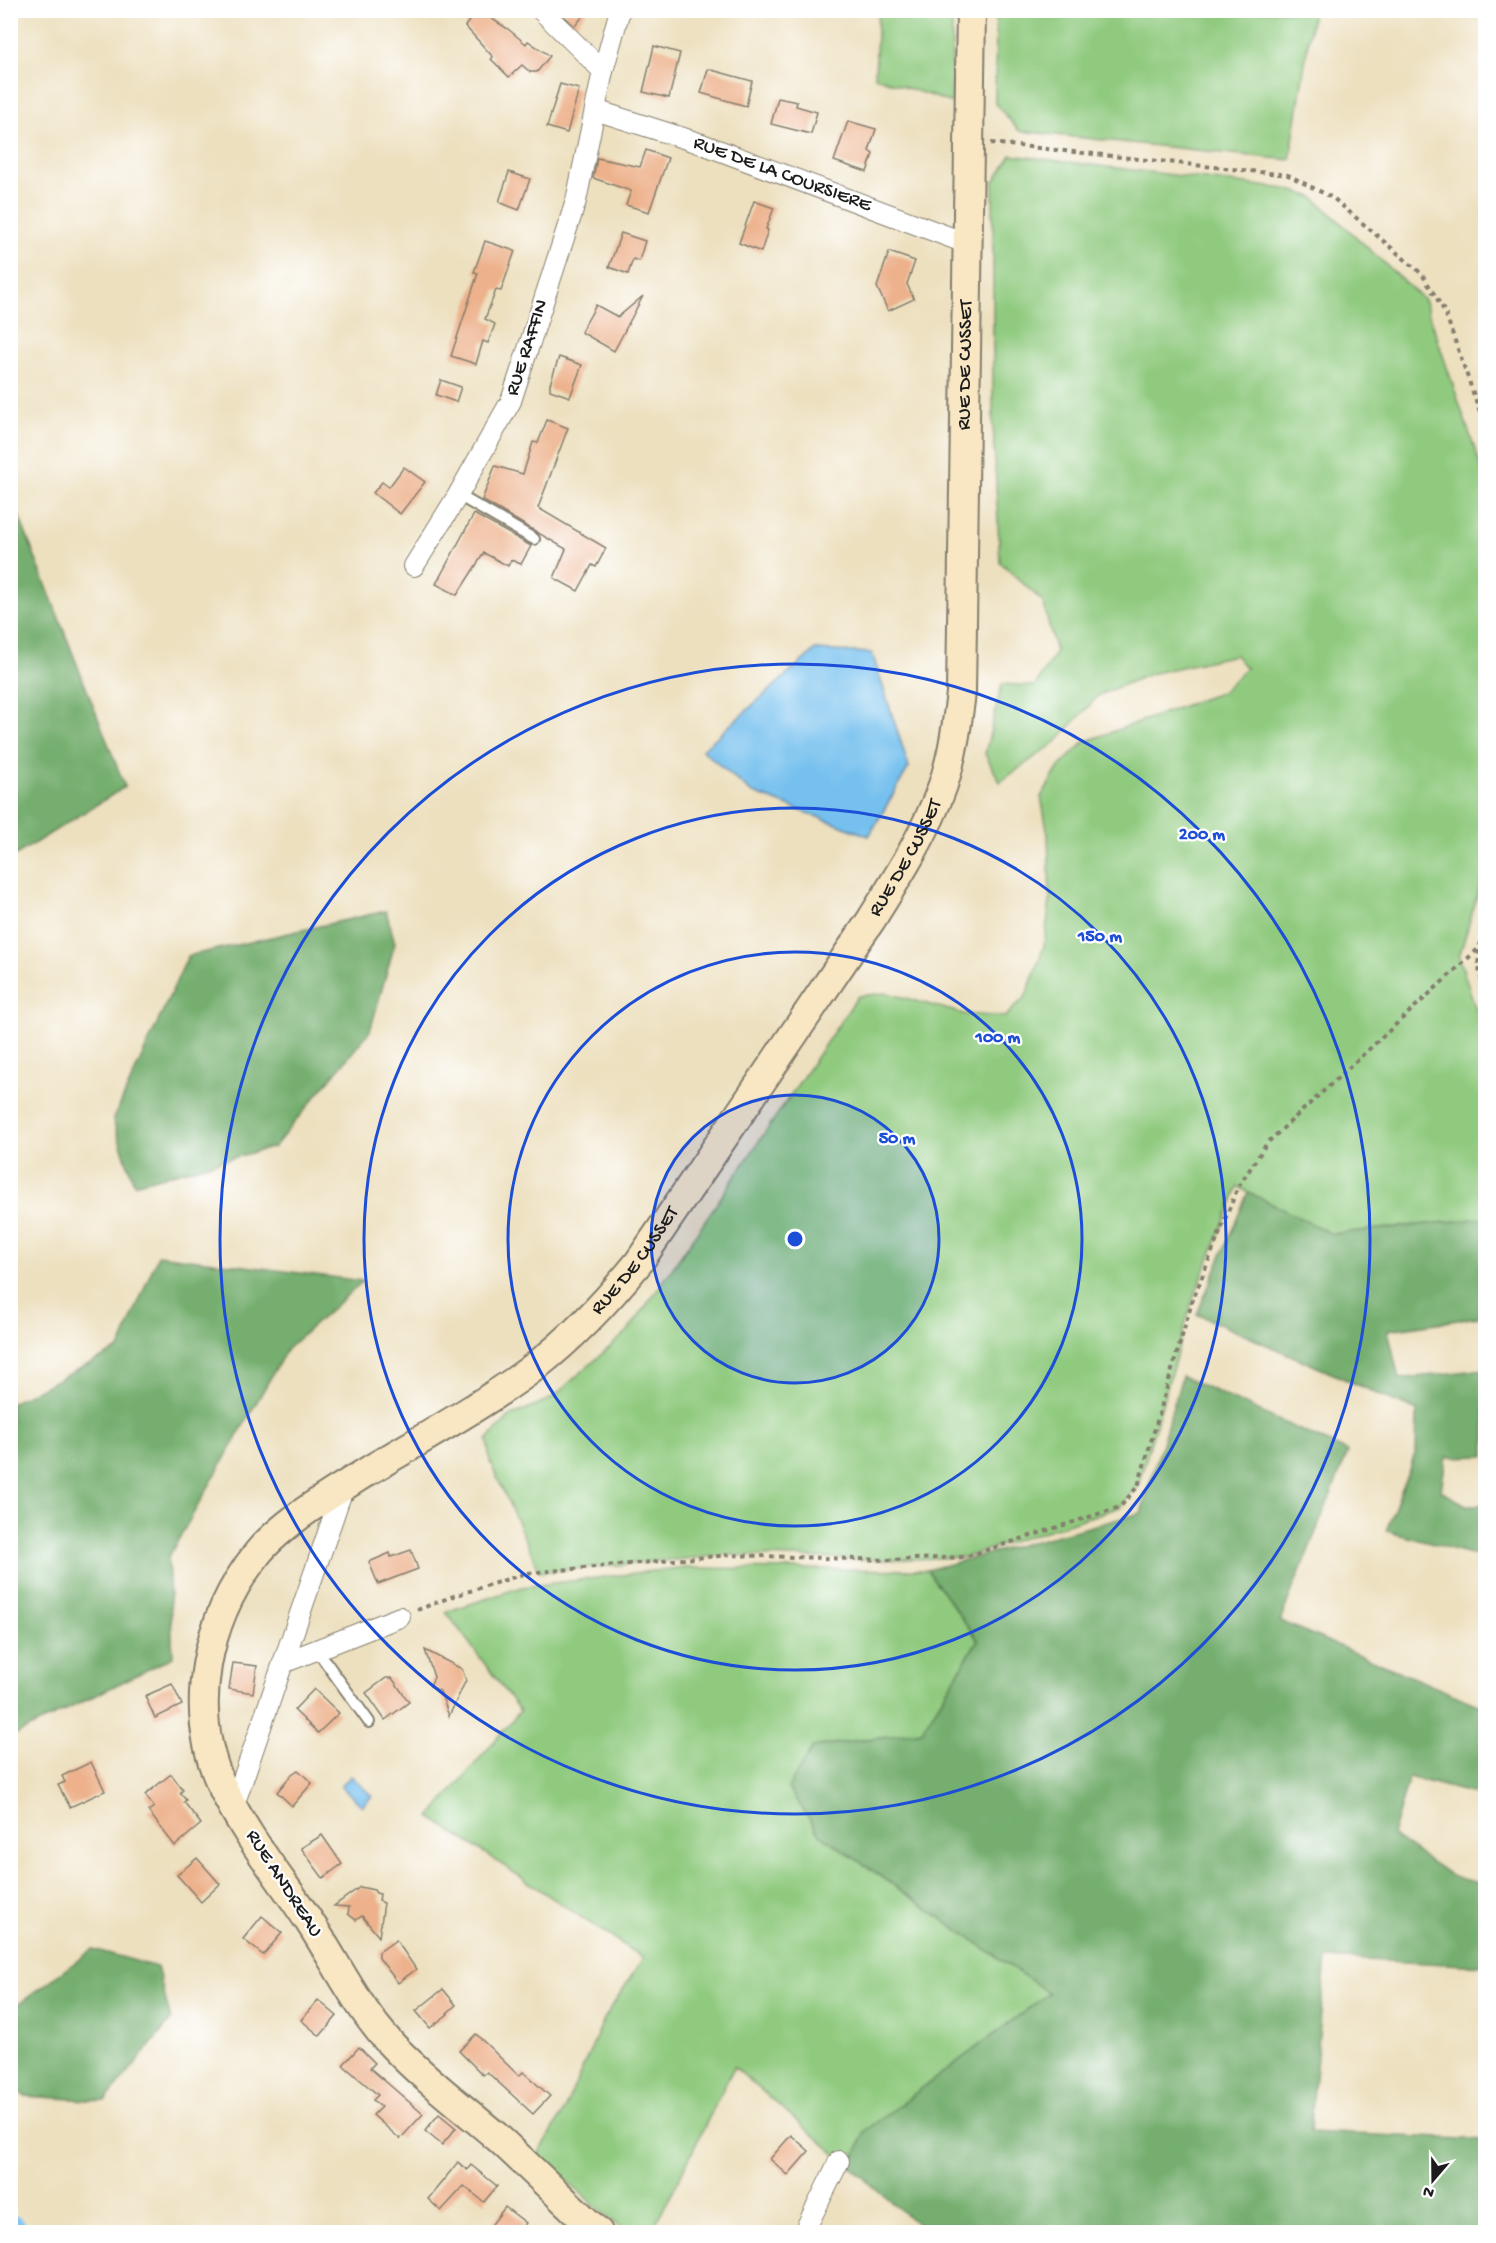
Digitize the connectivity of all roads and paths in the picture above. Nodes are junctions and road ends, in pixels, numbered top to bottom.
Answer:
1 (541, 10) edge
2 (620, 10) edge
3 (971, 10) edge
4 (603, 70) junction
5 (595, 110) junction
6 (969, 141) junction
7 (968, 244) junction
8 (1485, 430) edge
9 (458, 495) junction
10 (534, 539) dead end
11 (414, 566) dead end
12 (1485, 924) edge
13 (1478, 949) junction
14 (1477, 970) junction
15 (1485, 972) edge
16 (1485, 996) edge
17 (344, 1486) junction
18 (400, 1617) joint
19 (317, 1650) junction
20 (283, 1662) junction
21 (369, 1722) dead end
22 (233, 1808) junction
23 (839, 2161) dead end
24 (598, 2232) edge
25 (804, 2232) edge

1 - 4 street
2 - 4 street, RUE RAFFIN
3 - 6 street, RUE DE CUSSET
4 - 5 street, RUE RAFFIN
5 - 7 street, RUE DE LA COURSIERE
5 - 9 street, RUE RAFFIN
6 - 7 street, RUE DE CUSSET
6 - 8 path
7 - 17 street, RUE DE CUSSET
9 - 10 lane
9 - 11 street, RUE RAFFIN
12 - 13 path
13 - 14 path
13 - 18 path
14 - 15 path
14 - 16 path
17 - 20 street
17 - 22 street, RUE ANDREAU
18 - 19 street
19 - 20 street
19 - 21 lane
20 - 22 street
22 - 24 street, RUE ANDREAU
23 - 25 street

